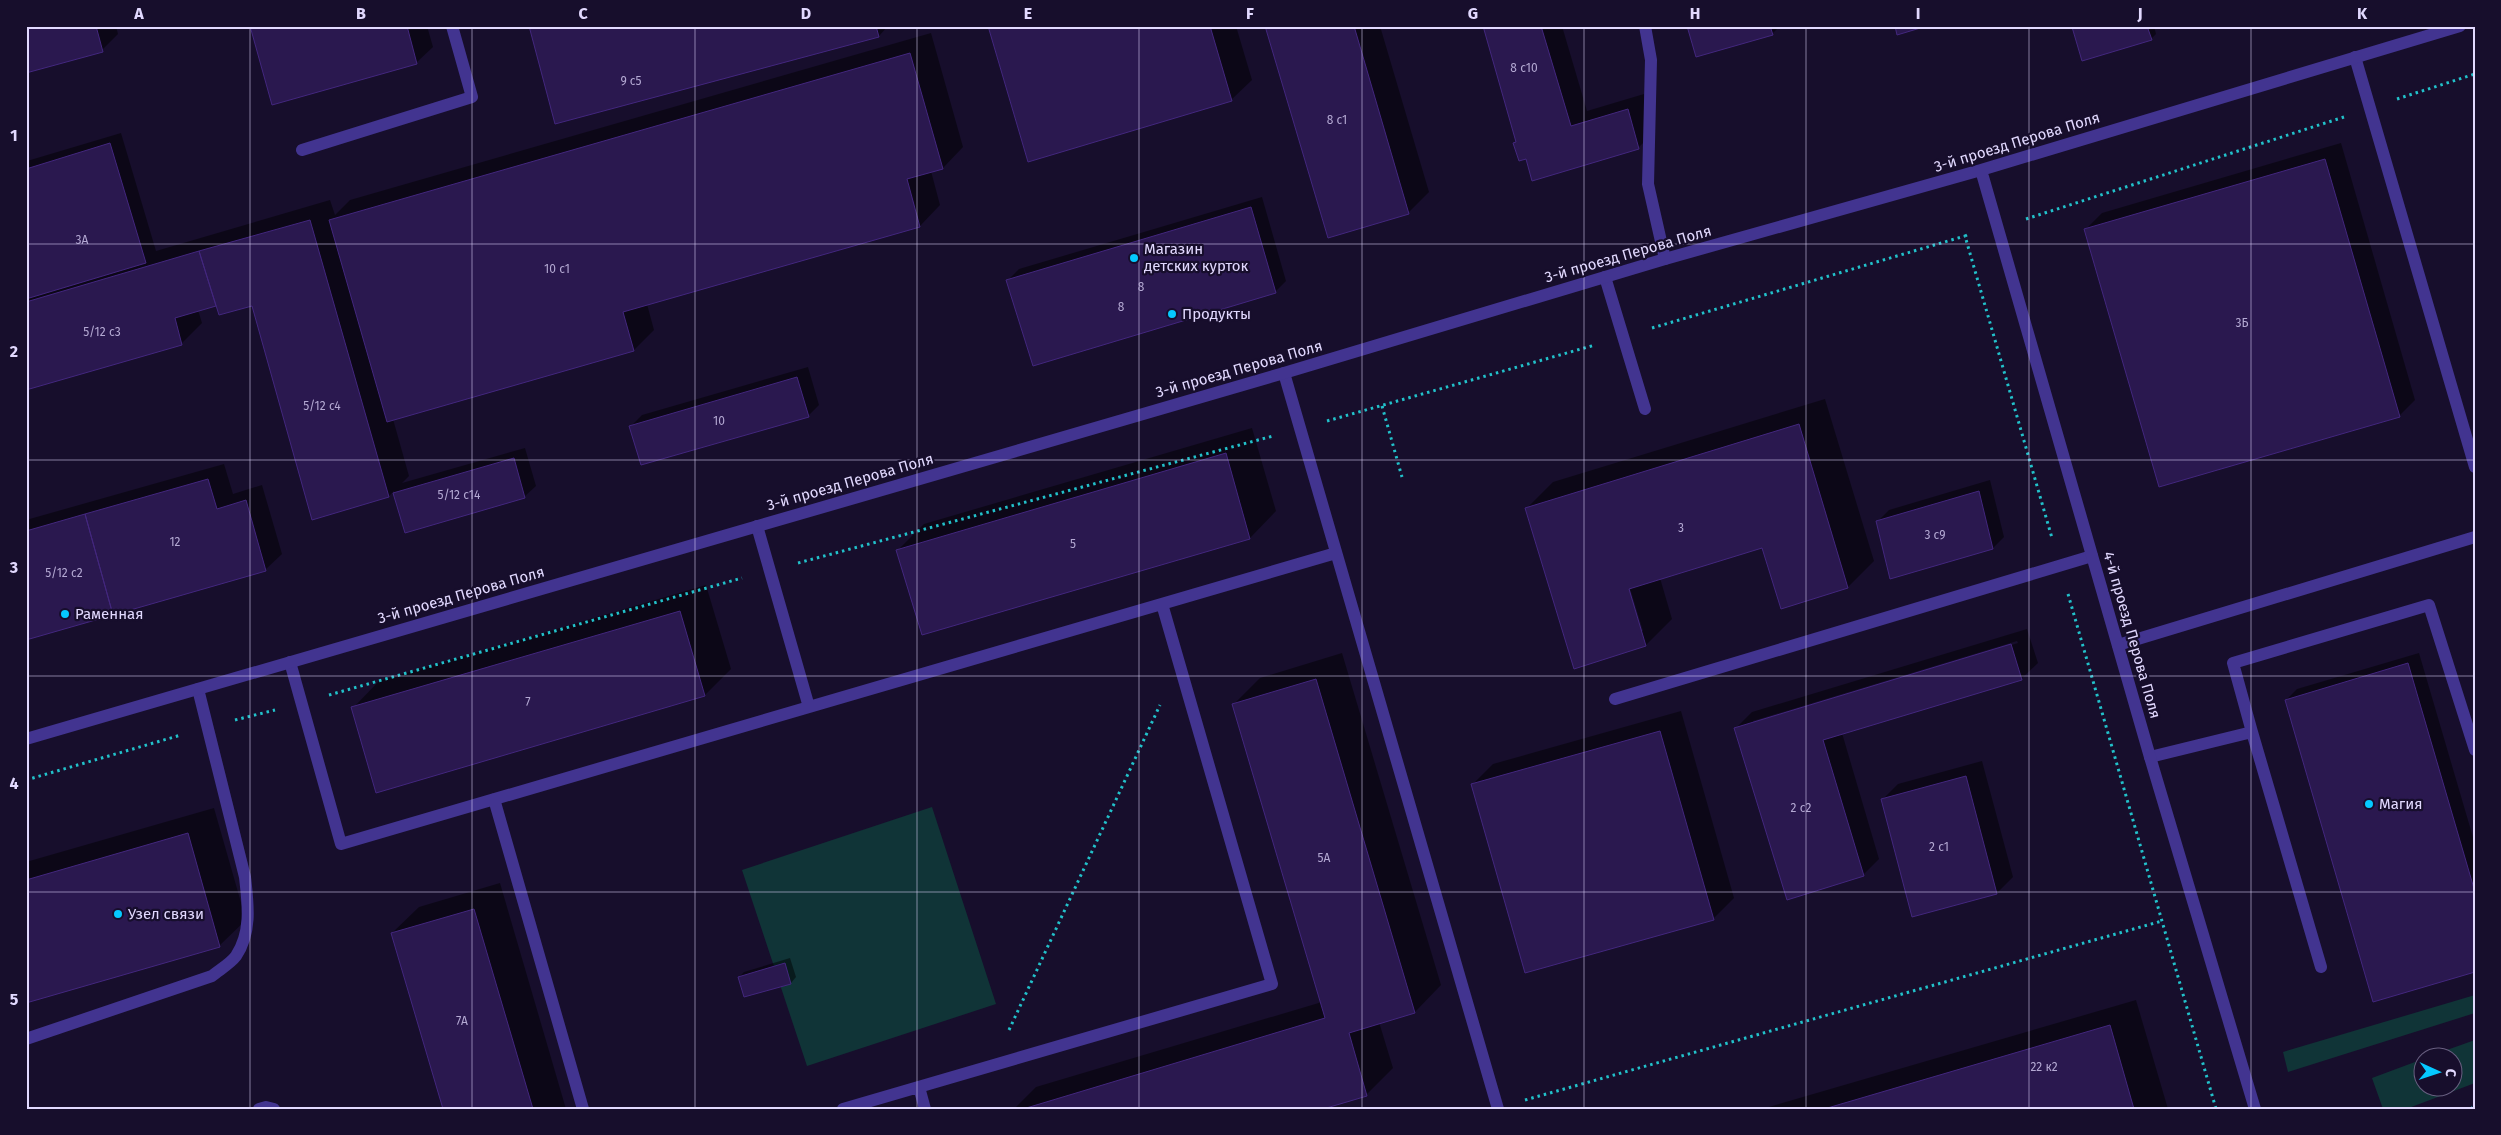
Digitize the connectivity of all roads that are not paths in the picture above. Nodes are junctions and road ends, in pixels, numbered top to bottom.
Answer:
1 (452, 26) edge
2 (1645, 26) edge
3 (2460, 26) edge
4 (2356, 57) junction
5 (302, 150) dead end
6 (1981, 170) junction
7 (1665, 259) junction
8 (1605, 277) junction
9 (1284, 373) junction
10 (1644, 409) dead end
11 (2475, 467) edge
12 (757, 526) junction
13 (2475, 537) edge
14 (1336, 553) junction
15 (2092, 556) junction
16 (1162, 604) junction
17 (2118, 646) junction
18 (290, 662) junction
19 (198, 689) junction
20 (1615, 699) dead end
21 (809, 707) junction
22 (2252, 732) junction
23 (26, 739) edge
24 (2475, 750) edge
25 (2150, 757) junction
26 (494, 798) junction
27 (2321, 967) dead end
28 (26, 1039) edge
29 (919, 1087) junction
30 (259, 1109) edge
31 (274, 1109) edge
32 (583, 1109) edge
33 (843, 1109) edge
34 (925, 1109) edge
35 (1496, 1109) edge
36 (2255, 1109) edge

1 - 5 street
2 - 7 street
3 - 4 street, 3-й проезд Перова Поля
4 - 6 street, 3-й проезд Перова Поля
4 - 11 street
6 - 7 street, 3-й проезд Перова Поля
6 - 15 street, 4-й проезд Перова Поля
7 - 8 street, 3-й проезд Перова Поля
8 - 9 street, 3-й проезд Перова Поля
8 - 10 street
9 - 12 street, 3-й проезд Перова Поля
9 - 14 street
12 - 18 street, 3-й проезд Перова Поля
12 - 21 street
13 - 17 street
14 - 16 street
14 - 35 street
15 - 17 street, 4-й проезд Перова Поля
15 - 20 street
16 - 21 street
16 - 29 street
17 - 25 street, 4-й проезд Перова Поля
18 - 19 street, 3-й проезд Перова Поля
18 - 26 street
19 - 23 street, 3-й проезд Перова Поля
19 - 28 street
21 - 26 street
22 - 24 street
22 - 25 street
22 - 27 street
25 - 36 street, 4-й проезд Перова Поля
26 - 32 street
29 - 33 street
29 - 34 street
30 - 31 street

